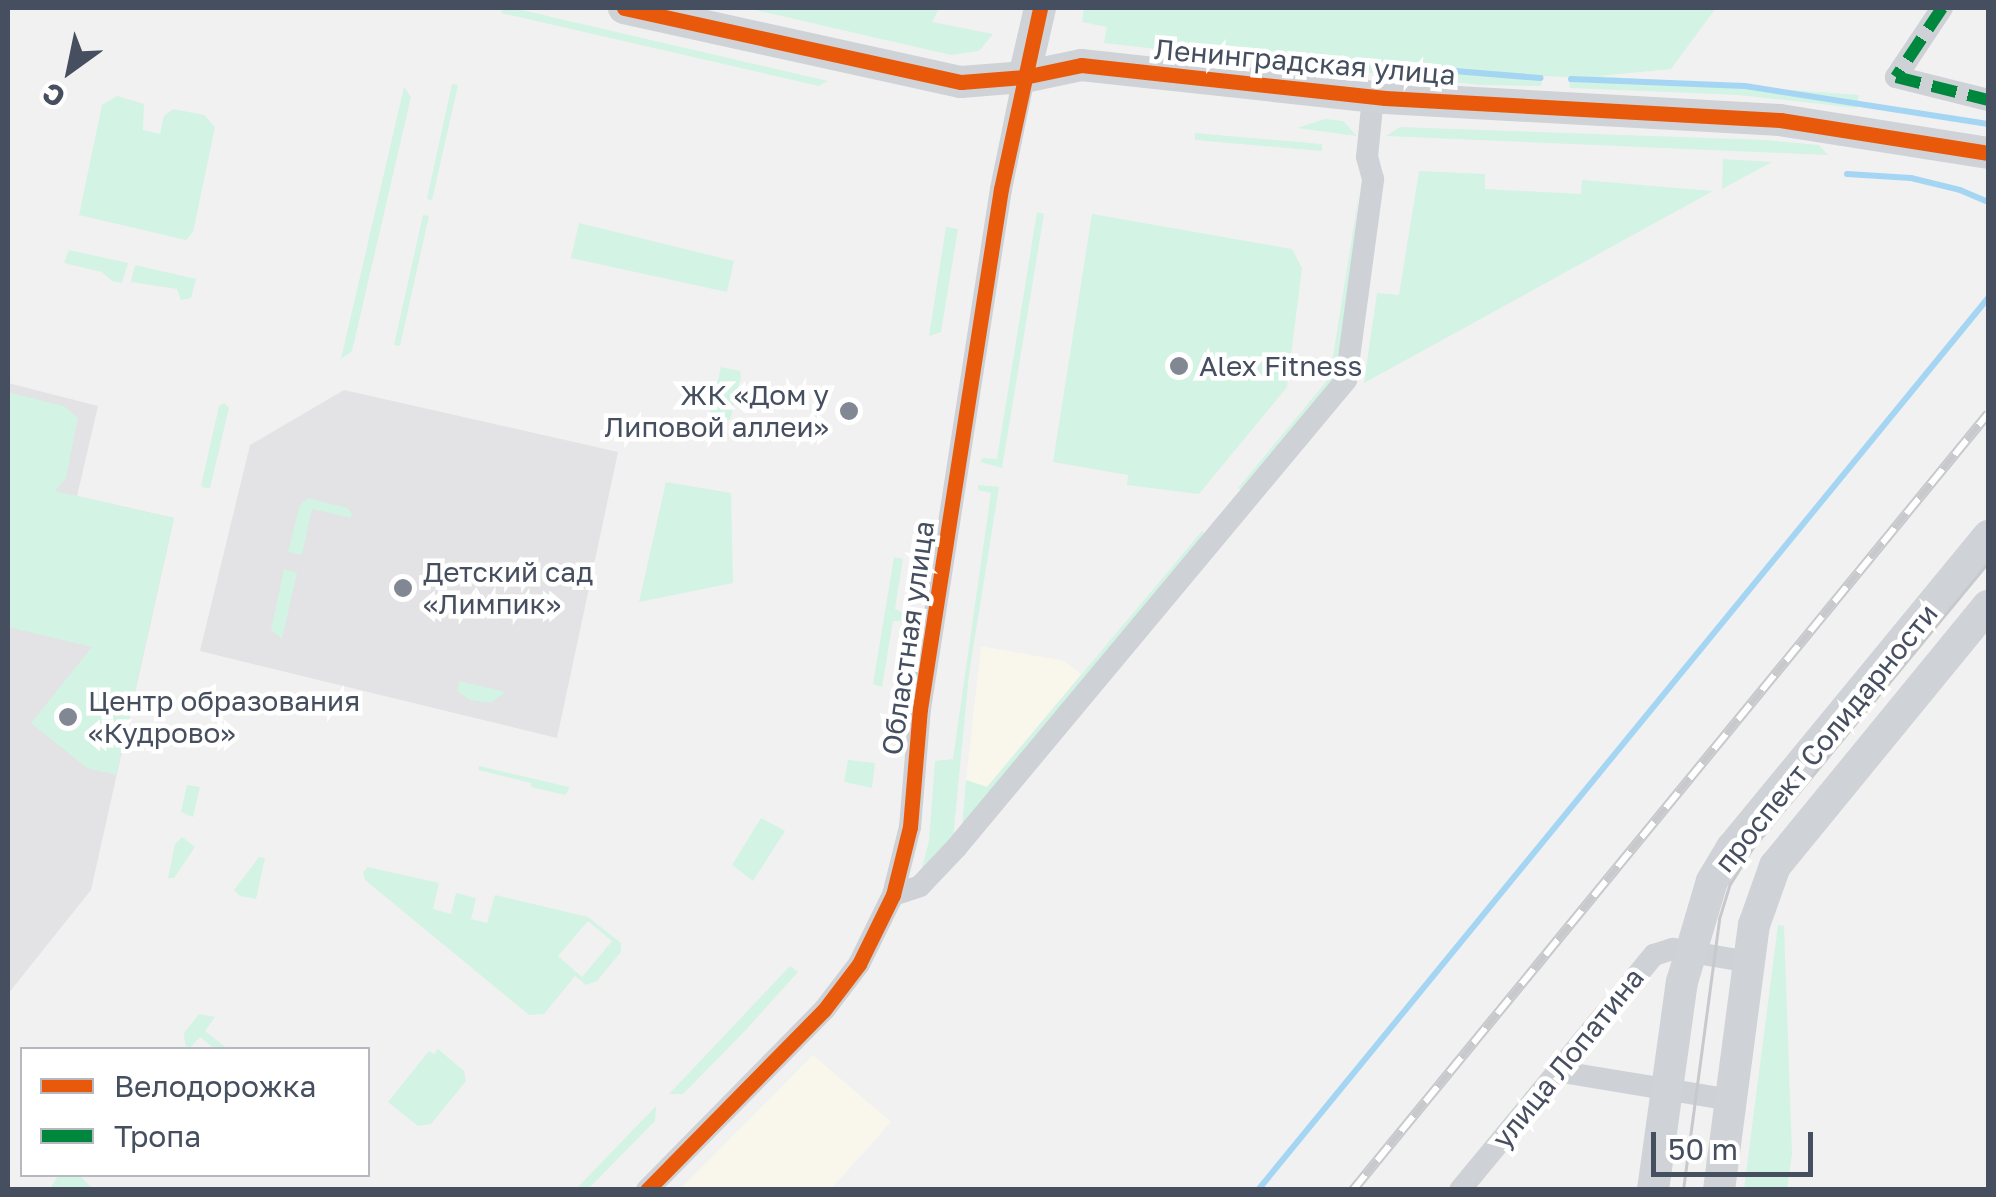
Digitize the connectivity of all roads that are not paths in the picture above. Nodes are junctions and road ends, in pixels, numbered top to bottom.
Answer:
1 (624, 8) edge
2 (1040, 8) edge
3 (1942, 8) edge
4 (1024, 77) junction
5 (1988, 100) edge
6 (1372, 106) junction
7 (1988, 153) edge
8 (1988, 173) edge
9 (1988, 536) edge
10 (1988, 606) edge
11 (893, 895) junction
12 (1689, 952) junction
13 (1750, 962) junction
14 (1556, 1071) junction
15 (1667, 1090) junction
16 (1731, 1100) junction
17 (647, 1190) edge
18 (1460, 1190) edge
19 (1653, 1190) edge
20 (1719, 1190) edge

1 - 4 street, Ленинградская улица
2 - 4 street, Областная улица
3 - 5 street
4 - 6 street, Ленинградская улица
4 - 11 street, Областная улица
6 - 7 street, Ленинградская улица
6 - 8 street, Ленинградская улица
6 - 11 street
9 - 12 street, проспект Солидарности
10 - 13 street, проспект Солидарности
11 - 17 street, Областная улица
12 - 13 street
12 - 14 street, улица Лопатина
12 - 15 street, проспект Солидарности
13 - 16 street, проспект Солидарности
14 - 15 street
14 - 18 street, улица Лопатина
15 - 16 street
15 - 19 street, проспект Солидарности
16 - 20 street, проспект Солидарности

